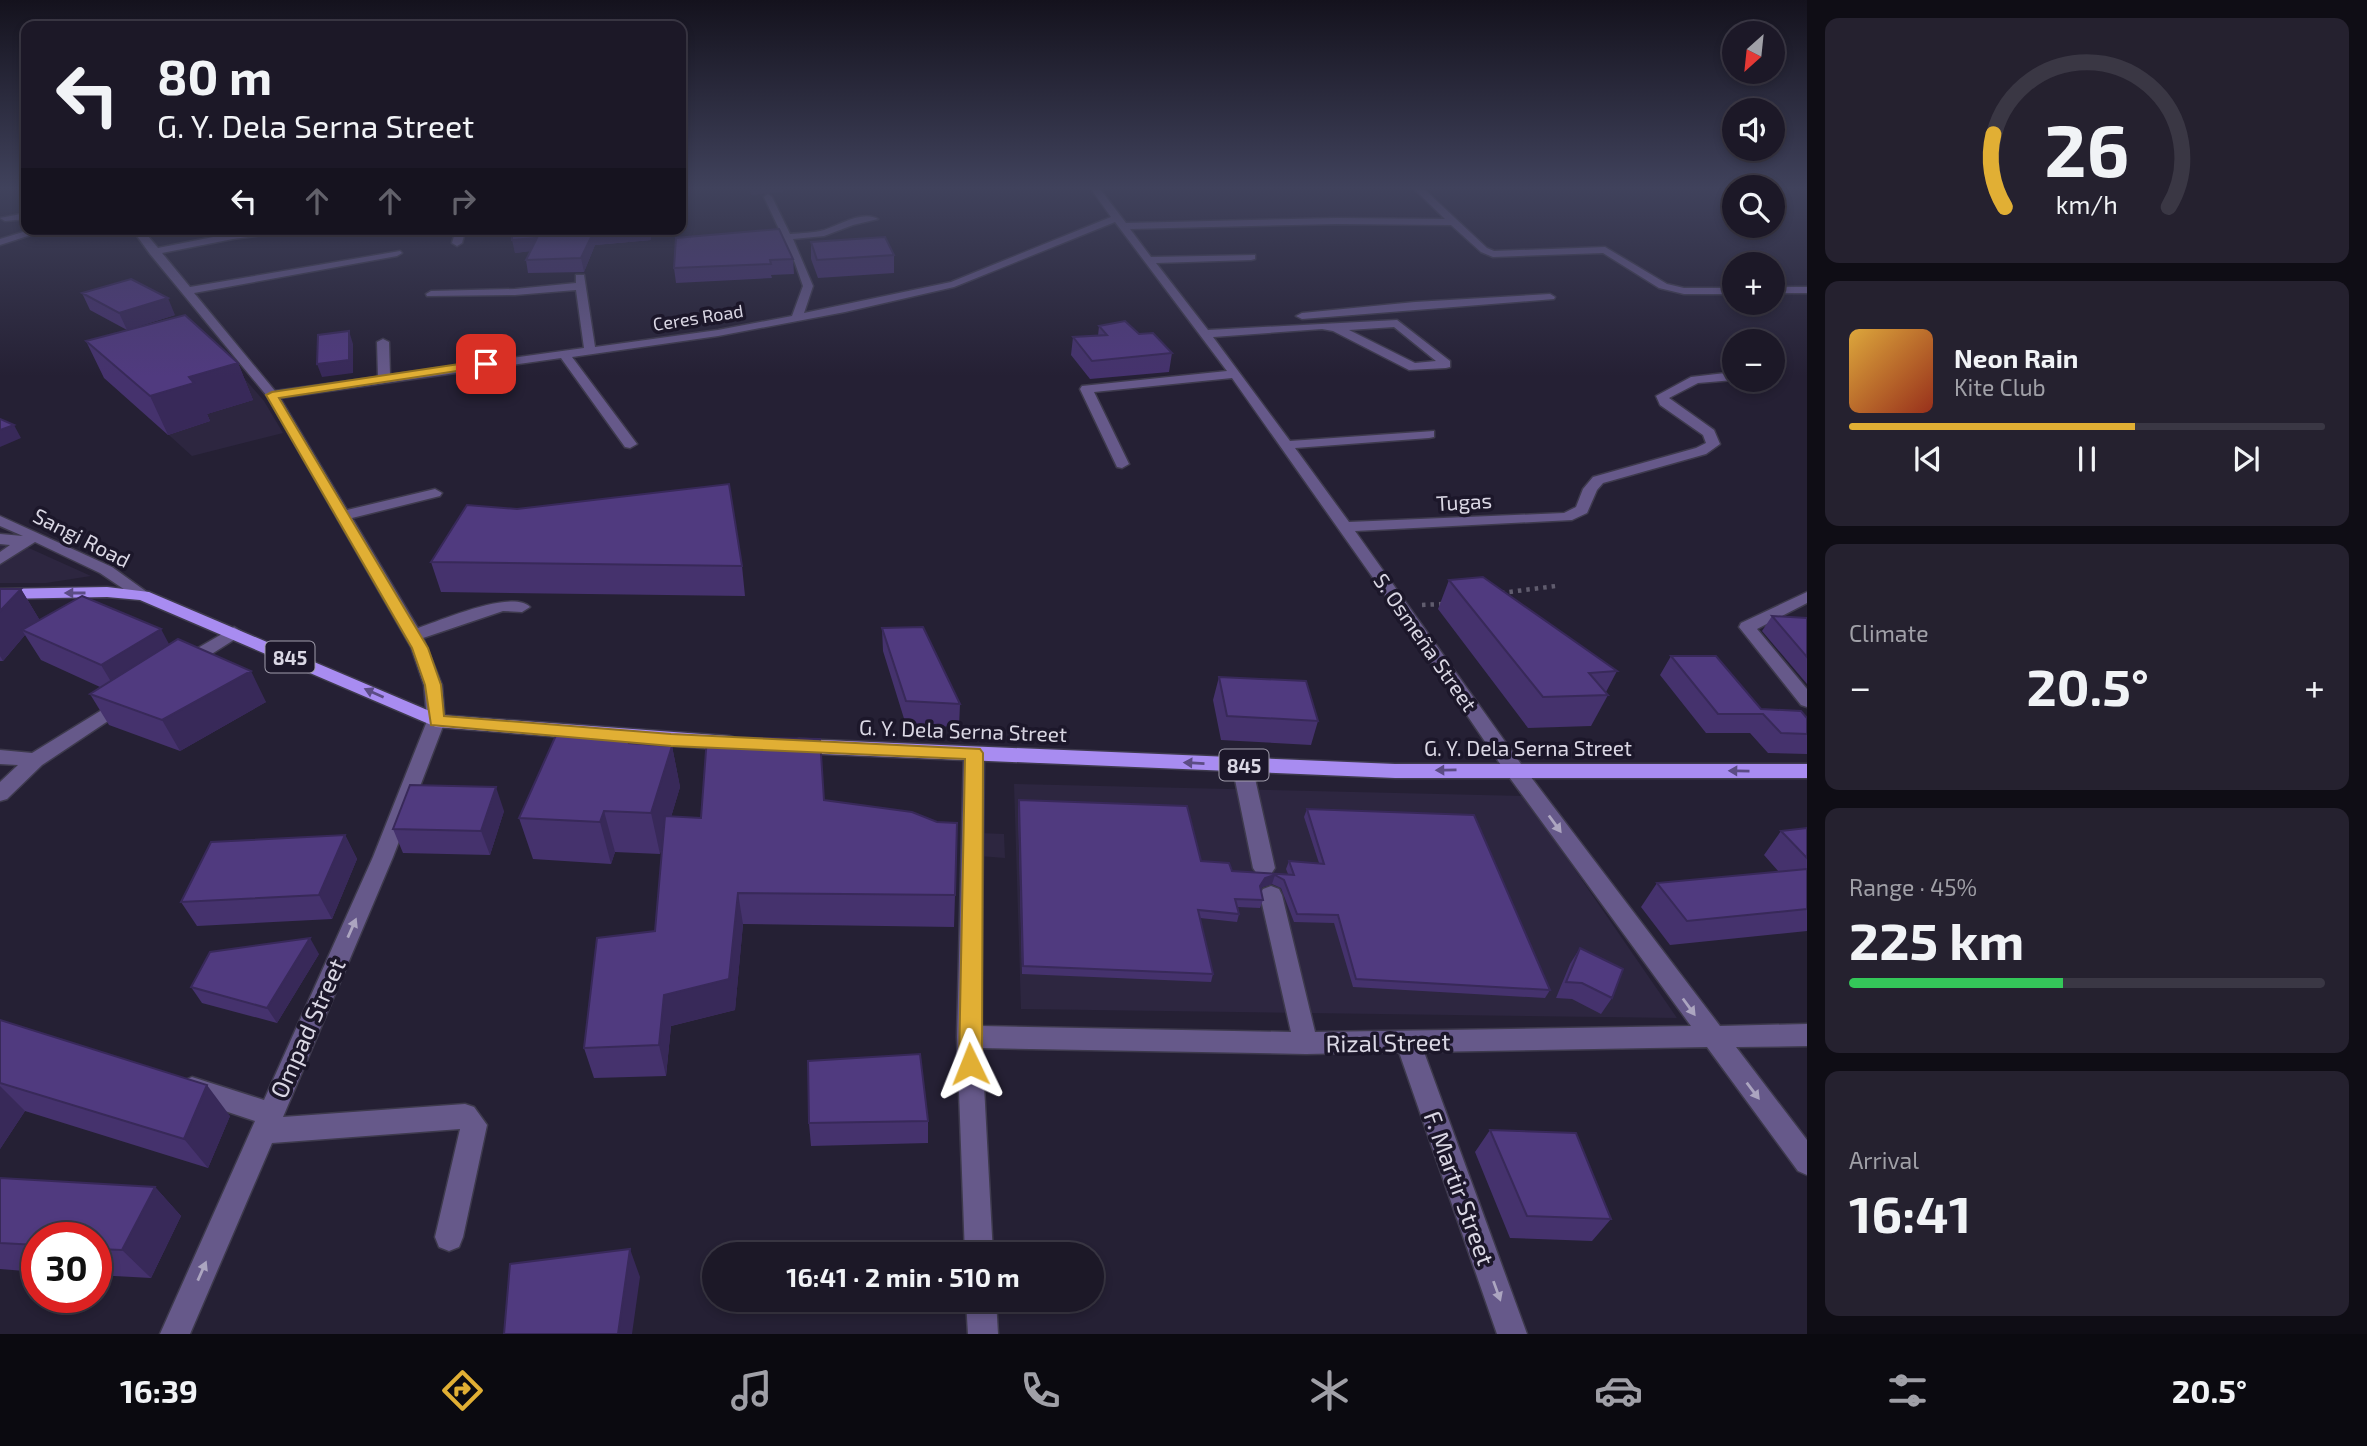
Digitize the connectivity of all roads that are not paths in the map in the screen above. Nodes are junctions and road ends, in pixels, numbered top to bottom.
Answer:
1 (156, 251) edge
2 (795, 251) edge
3 (1041, 251) edge
4 (1141, 251) edge
5 (1487, 251) edge
6 (1570, 251) edge
7 (1607, 251) edge
8 (153, 252) joint
9 (397, 253) dead end
10 (1251, 257) dead end
11 (1147, 260) junction
12 (1785, 290) edge
13 (1807, 290) edge
14 (186, 291) junction
15 (1722, 291) edge
16 (431, 294) dead end
17 (1550, 297) dead end
18 (797, 318) junction
19 (1336, 328) junction
20 (1201, 330) junction
21 (383, 342) dead end
22 (590, 350) junction
23 (564, 353) junction
24 (1235, 374) junction
25 (384, 377) junction
26 (1722, 377) edge
27 (272, 395) junction
28 (1429, 434) dead end
29 (630, 444) dead end
30 (1286, 445) junction
31 (1122, 464) dead end
32 (435, 493) dead end
33 (342, 516) junction
34 (0, 520) edge
35 (1346, 527) junction
36 (0, 539) edge
37 (29, 539) junction
38 (0, 559) edge
39 (0, 594) edge
40 (143, 595) junction
41 (1807, 597) edge
42 (522, 607) dead end
43 (234, 632) junction
44 (412, 636) junction
45 (166, 675) edge
46 (144, 690) edge
47 (1807, 701) edge
48 (436, 721) junction
49 (748, 744) edge
50 (774, 745) edge
51 (974, 753) junction
52 (0, 757) edge
53 (35, 760) junction
54 (1242, 765) junction
55 (1514, 769) junction
56 (1807, 771) edge
57 (0, 794) edge
58 (1264, 868) dead end
59 (1271, 895) dead end
60 (1807, 1035) edge
61 (969, 1037) junction
62 (1712, 1037) junction
63 (1408, 1042) junction
64 (1306, 1043) junction
65 (167, 1081) edge
66 (266, 1122) junction
67 (1807, 1162) edge
68 (449, 1237) dead end
69 (978, 1242) edge
70 (982, 1312) edge
71 (175, 1334) edge
72 (983, 1334) edge
73 (1513, 1334) edge

1 - 8 street
2 - 18 street
3 - 18 street, Ceres Road
4 - 11 street, S. Osmeña Street
5 - 6 street
7 - 15 street
8 - 14 street
9 - 14 street
10 - 11 street
11 - 20 street, S. Osmeña Street
12 - 13 street
14 - 27 street
16 - 22 street
17 - 20 street
18 - 22 street, Ceres Road
19 - 19 street
19 - 20 street
20 - 24 street, S. Osmeña Street
21 - 25 street
22 - 23 street, Ceres Road
23 - 25 street, Ceres Road
23 - 29 street
24 - 30 street, S. Osmeña Street
24 - 31 street
25 - 27 street, Ceres Road
26 - 35 street, Tugas
27 - 33 street
28 - 30 street
30 - 35 street, S. Osmeña Street
32 - 33 street
33 - 44 street
34 - 37 street, Sangi Road
35 - 55 street, S. Osmeña Street
36 - 37 street
37 - 38 street
37 - 40 street, Sangi Road
40 -> 39 main road, 845
40 - 43 main road, 845
41 - 47 street
42 - 44 street
43 - 45 street
48 -> 43 main road, 845
44 - 48 street
46 - 53 street
48 - 49 main road, 845
66 -> 48 street, Ompad Street
50 - 51 main road, G. Y. Dela Serna Street / 845
54 -> 51 main road, G. Y. Dela Serna Street / 845
51 - 61 street
52 - 53 street
53 - 57 street
55 -> 54 main road, G. Y. Dela Serna Street / 845
54 - 58 street
56 -> 55 main road, G. Y. Dela Serna Street / 845
55 -> 62 street, S. Osmeña Street
59 - 64 street
60 - 62 street, Rizal Street
61 - 64 street, Rizal Street
61 - 69 street
62 - 63 street, Rizal Street
62 -> 67 street, S. Osmeña Street
63 - 64 street, Rizal Street
63 -> 73 street, F. Martir Street
65 - 66 street
66 - 68 street
71 -> 66 street, Ompad Street
70 - 72 street

